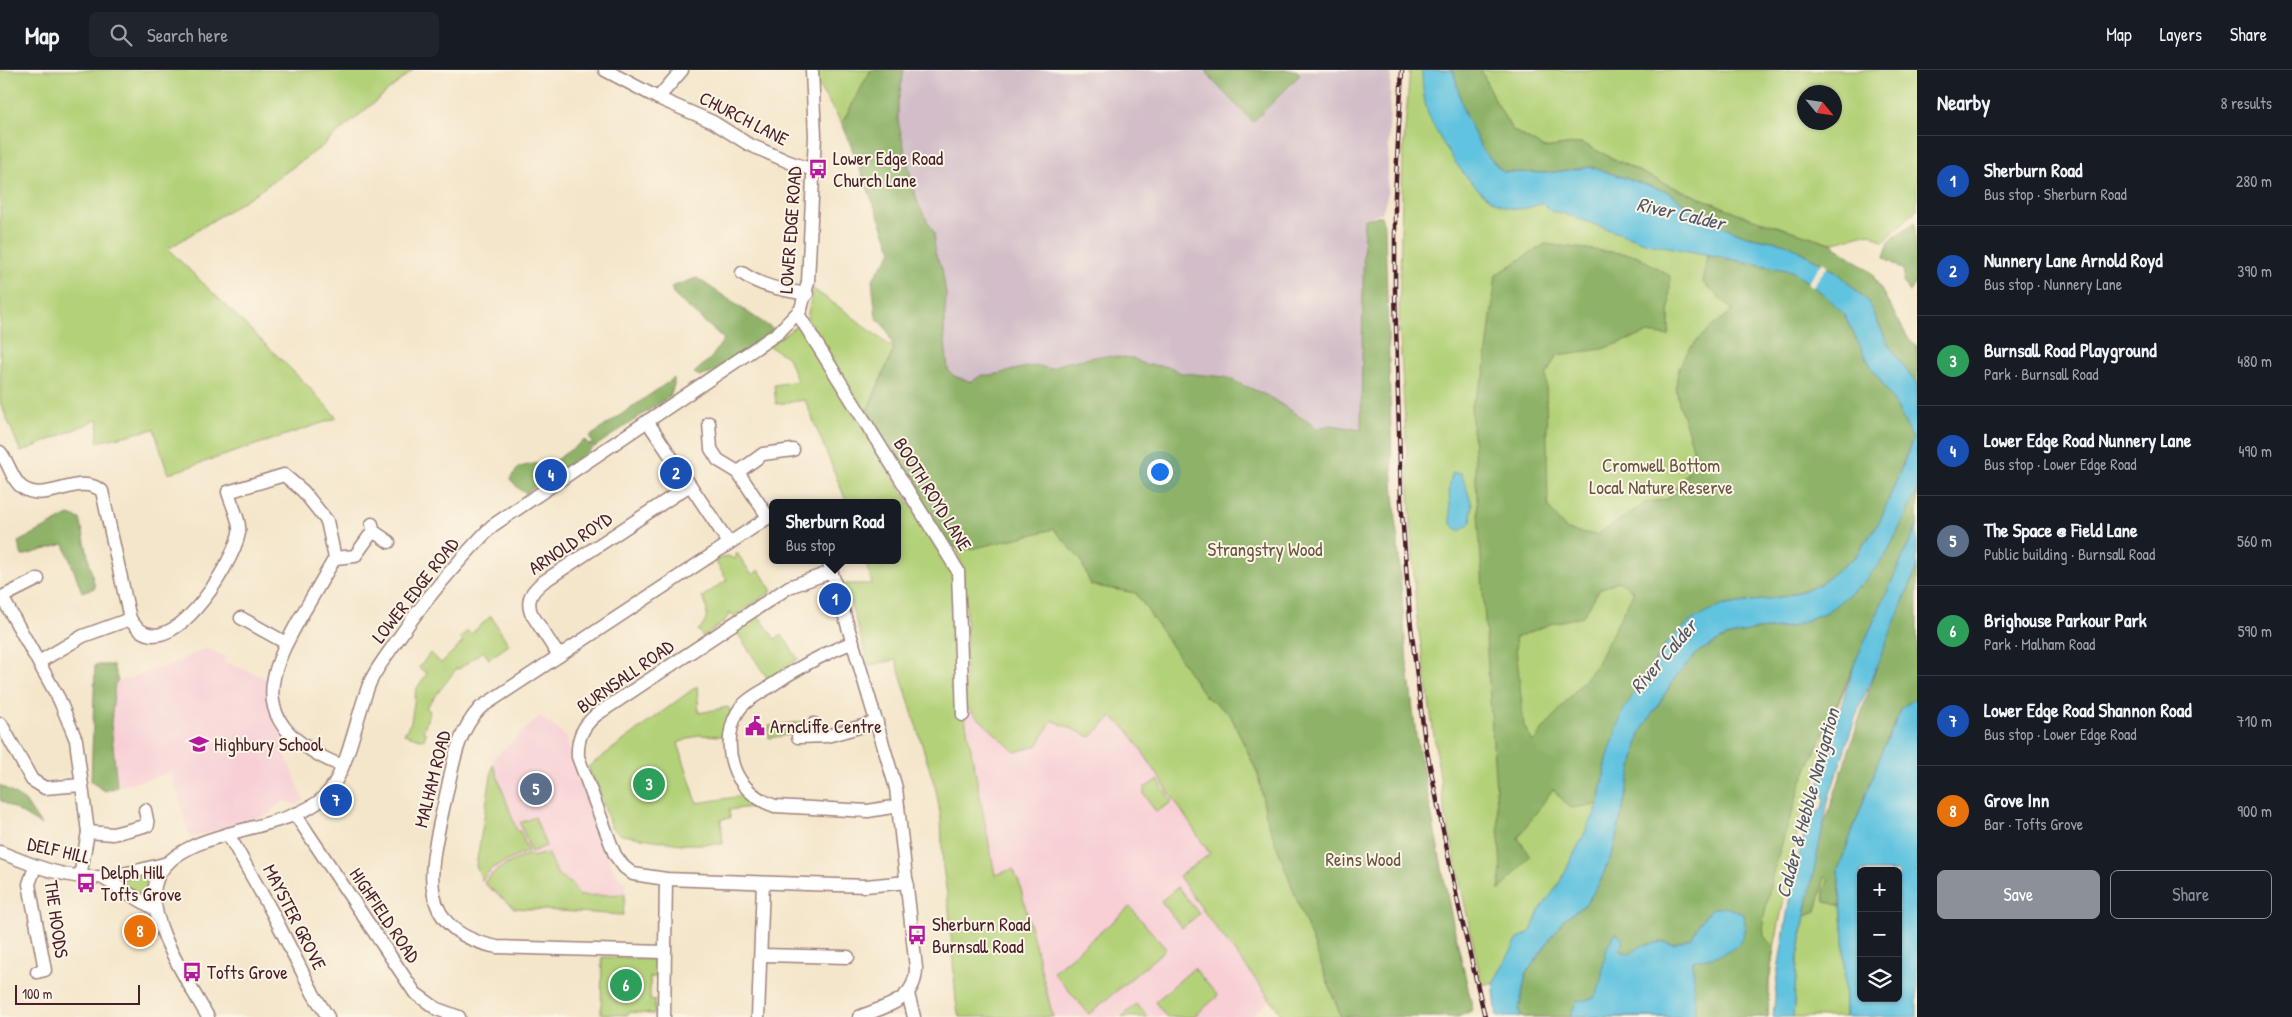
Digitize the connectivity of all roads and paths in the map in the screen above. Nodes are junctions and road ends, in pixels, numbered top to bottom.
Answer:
1 (605, 70) edge
2 (682, 70) edge
3 (812, 70) edge
4 (658, 98) junction
5 (814, 170) junction
6 (742, 273) dead end
7 (807, 294) junction
8 (798, 314) junction
9 (647, 421) junction
10 (708, 423) dead end
11 (793, 450) dead end
12 (0, 452) edge
13 (738, 472) junction
14 (690, 484) junction
15 (769, 515) edge
16 (769, 517) edge
17 (389, 542) dead end
18 (730, 542) junction
19 (335, 558) junction
20 (830, 566) edge
21 (38, 579) dead end
22 (241, 618) dead end
23 (130, 619) junction
24 (853, 642) junction
25 (286, 643) junction
26 (559, 656) junction
27 (39, 662) junction
28 (963, 715) dead end
29 (877, 722) junction
30 (1, 724) edge
31 (798, 737) dead end
32 (343, 765) junction
33 (82, 785) junction
34 (898, 806) junction
35 (145, 810) dead end
36 (295, 814) junction
37 (88, 832) junction
38 (228, 834) junction
39 (0, 852) edge
40 (168, 863) junction
41 (35, 867) junction
42 (80, 877) junction
43 (101, 878) junction
44 (666, 879) junction
45 (907, 882) junction
46 (763, 883) junction
47 (155, 909) junction
48 (664, 952) junction
49 (761, 955) junction
50 (848, 957) dead end
51 (37, 972) dead end
52 (908, 994) junction
53 (208, 1017) edge
54 (328, 1017) edge
55 (459, 1017) edge
56 (664, 1017) edge
57 (758, 1017) edge
58 (859, 1017) edge
59 (914, 1017) edge

1 - 4 street, CHURCH LANE
2 - 4 street
3 - 5 street, LOWER EDGE ROAD
4 - 5 street, CHURCH LANE
5 - 7 street, LOWER EDGE ROAD
6 - 7 street
7 - 8 street, LOWER EDGE ROAD
8 - 9 street, LOWER EDGE ROAD
8 - 28 street, BOOTH ROYD LANE
9 - 14 street
9 - 32 street, LOWER EDGE ROAD
10 - 13 street
11 - 13 street
12 - 23 street
13 - 15 street
14 - 18 street
14 - 26 street, ARNOLD ROYD
16 - 18 street, MALHAM ROAD
17 - 19 street
18 - 26 street, MALHAM ROAD
19 - 23 street
19 - 25 street
20 - 24 street
20 - 44 street, BURNSALL ROAD
21 - 27 street
22 - 25 street
23 - 27 street
24 - 29 street
24 - 34 street
25 - 32 street
26 - 48 street, MALHAM ROAD
27 - 33 street
29 - 31 street
29 - 34 street
30 - 33 street
32 - 36 street, LOWER EDGE ROAD
33 - 37 street
34 - 45 street
35 - 37 street
36 - 38 street, LOWER EDGE ROAD
36 - 55 street, HIGHFIELD ROAD
37 - 42 street
38 - 40 street, LOWER EDGE ROAD
38 - 54 street, MAYSTER GROVE
39 - 41 street, DELF HILL
40 - 43 street, DELF HILL
40 - 47 street, LOWER EDGE ROAD
41 - 42 street, DELF HILL
41 - 51 street, THE HOODS
42 - 43 street, DELF HILL
43 - 47 street
44 - 46 street, BURNSALL ROAD
44 - 48 street
45 - 46 street, BURNSALL ROAD
45 - 52 street
46 - 49 street
47 - 53 street
48 - 56 street
49 - 50 street
49 - 57 street
52 - 58 street
52 - 59 street

